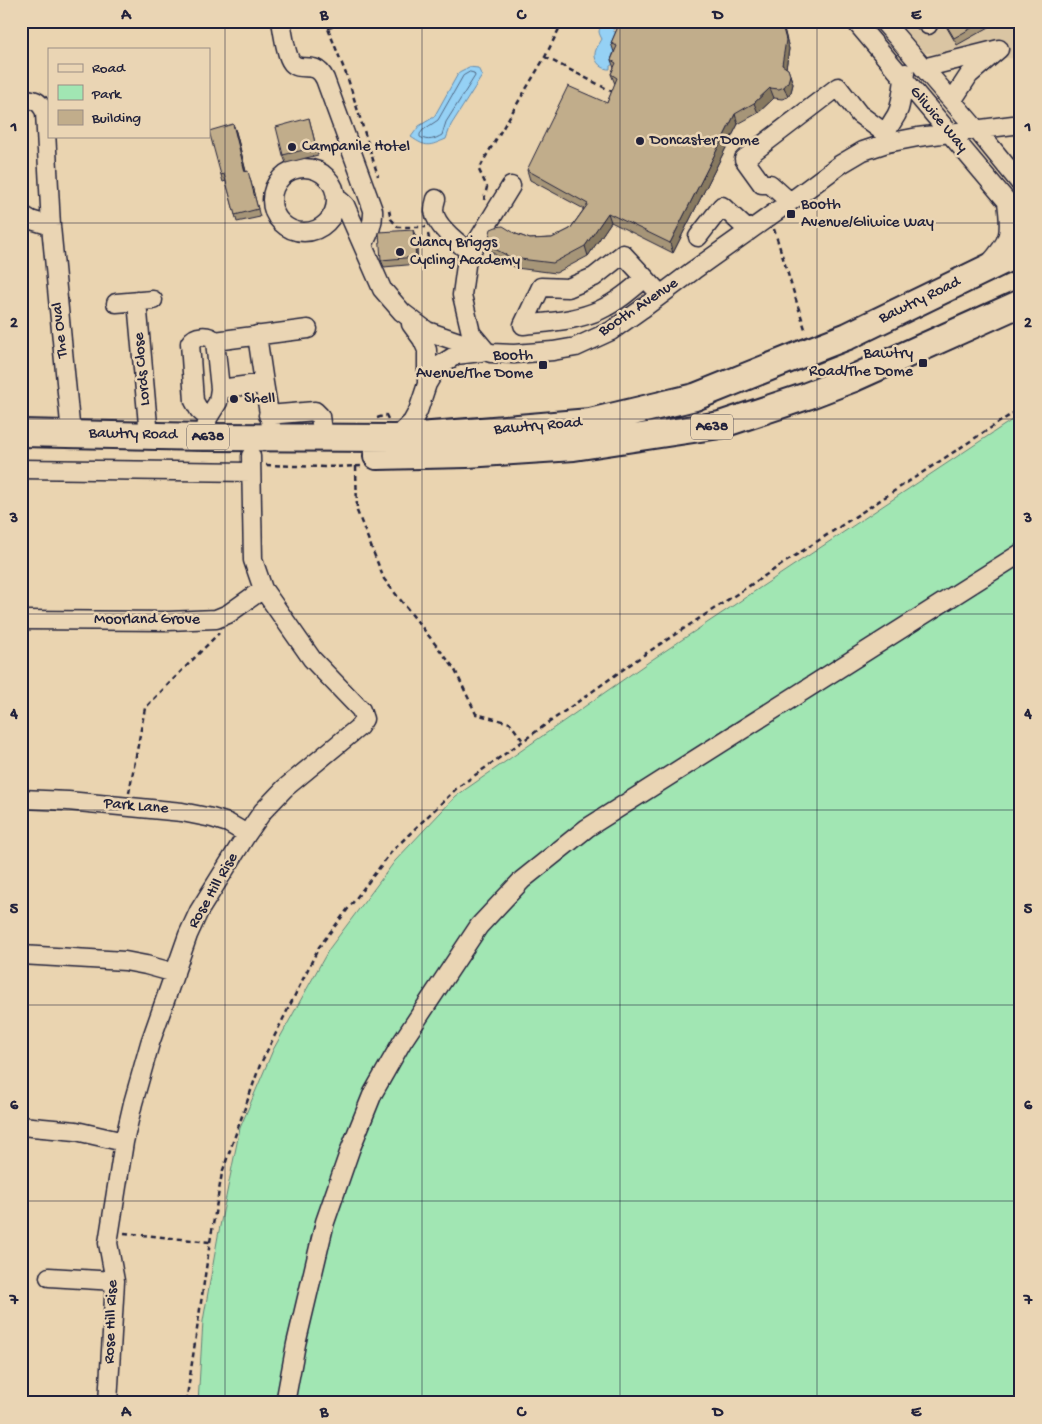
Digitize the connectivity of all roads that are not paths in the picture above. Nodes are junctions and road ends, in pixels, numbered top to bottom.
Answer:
1 (281, 21) edge
2 (855, 21) edge
3 (883, 21) edge
4 (909, 52) junction
5 (923, 68) junction
6 (904, 80) junction
7 (21, 99) edge
8 (952, 101) junction
9 (1021, 124) edge
10 (977, 130) junction
11 (950, 132) junction
12 (887, 139) junction
13 (1021, 184) edge
14 (511, 186) dead end
15 (336, 197) dead end
16 (436, 199) dead end
17 (1006, 201) junction
18 (790, 202) junction
19 (21, 214) edge
20 (1021, 218) edge
21 (50, 226) junction
22 (749, 231) junction
23 (698, 237) dead end
24 (363, 245) junction
25 (470, 252) junction
26 (1021, 252) edge
27 (984, 270) junction
28 (645, 278) junction
29 (661, 295) junction
30 (116, 303) dead end
31 (1021, 304) edge
32 (402, 312) junction
33 (308, 329) dead end
34 (257, 336) junction
35 (215, 341) junction
36 (486, 351) junction
37 (264, 383) junction
38 (427, 384) junction
39 (220, 389) junction
40 (694, 396) junction
41 (807, 396) junction
42 (271, 427) junction
43 (206, 428) junction
44 (21, 433) edge
45 (71, 434) junction
46 (149, 436) junction
47 (388, 447) junction
48 (21, 450) edge
49 (251, 463) junction
50 (21, 469) edge
51 (1021, 553) edge
52 (263, 589) junction
53 (21, 620) edge
54 (21, 798) edge
55 (247, 834) junction
56 (21, 955) edge
57 (175, 973) junction
58 (21, 1126) edge
59 (124, 1142) junction
60 (49, 1277) dead end
61 (115, 1281) junction
62 (108, 1403) edge
63 (285, 1403) edge

1 - 24 street
2 - 6 street, Gliwice Way
3 - 4 street, Gliwice Way
4 - 5 street, Gliwice Way
4 - 6 street
5 - 8 street, Gliwice Way
5 - 8 street
6 - 11 street, Gliwice Way
6 - 12 street
7 - 21 street, The Oval
8 - 10 street, Gliwice Way
9 - 10 street, Booth Avenue
10 - 11 street, Booth Avenue
10 - 13 street, Gliwice Way
11 - 12 street, Booth Avenue
11 - 17 street, Gliwice Way
12 - 18 street, Booth Avenue
12 - 18 street
14 - 25 street
15 - 24 street, Booth Avenue
16 - 25 street
17 - 20 street, Gliwice Way
17 - 27 street
18 - 22 street, Booth Avenue
19 - 21 street
21 - 45 street, The Oval
22 - 23 street
22 - 29 street, Booth Avenue
24 - 32 street, Booth Avenue
25 - 36 street
26 - 27 highway, Bawtry Road / A638
27 - 40 highway, Bawtry Road / A638
28 - 28 street
28 - 29 street
29 - 36 street, Booth Avenue
30 - 46 street, Lords Close
31 - 41 highway, Bawtry Road / A638
32 - 36 street, Booth Avenue
32 - 38 street
33 - 34 street
34 - 35 street
34 - 37 street
35 - 39 street
35 - 43 street
36 - 38 street
37 - 39 street
37 - 42 street
38 - 47 street
39 - 43 street
40 - 41 highway
40 - 47 highway, Bawtry Road / A638
41 - 47 highway, Bawtry Road / A638
42 - 43 highway, Bawtry Road / A638
42 - 47 highway, Bawtry Road / A638
43 - 46 highway, Bawtry Road / A638
44 - 45 highway, Bawtry Road / A638
45 - 46 highway, Bawtry Road / A638
47 - 49 highway, Bawtry Road / A638
48 - 49 highway, Bawtry Road / A638
49 - 50 street
49 - 52 street, Rose Hill Rise
51 - 63 street
52 - 53 street, Moorland Grove
52 - 55 street, Rose Hill Rise
54 - 55 street, Park Lane
55 - 57 street, Rose Hill Rise
56 - 57 street
57 - 59 street, Rose Hill Rise
58 - 59 street
59 - 61 street, Rose Hill Rise
60 - 61 street
61 - 62 street, Rose Hill Rise

